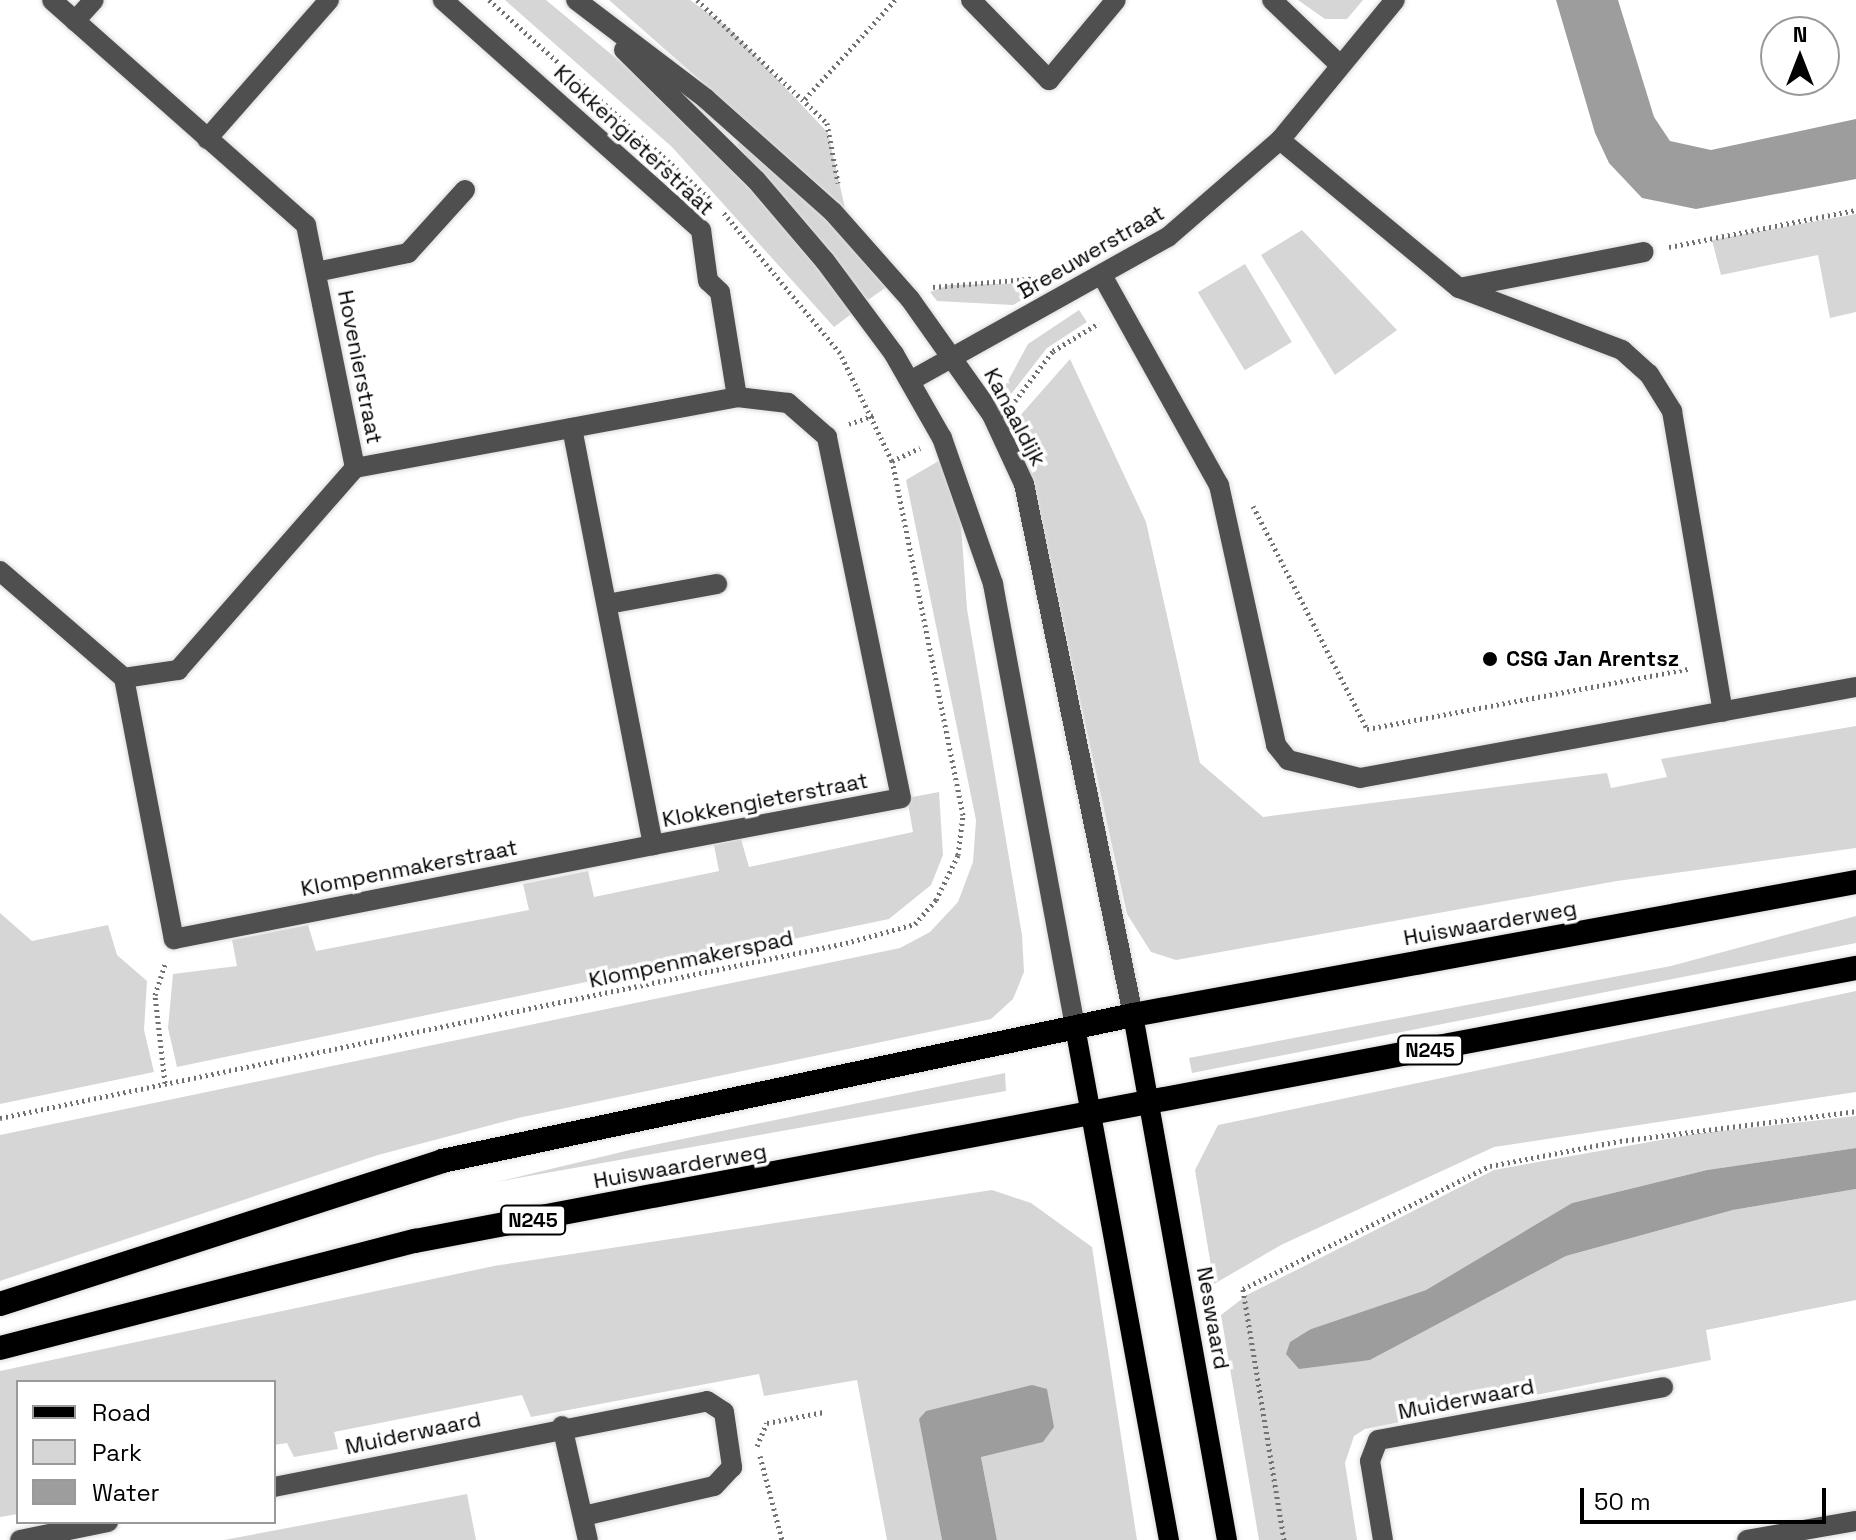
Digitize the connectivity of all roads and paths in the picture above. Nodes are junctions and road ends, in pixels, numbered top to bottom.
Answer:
1 (52, 0) edge
2 (94, 0) edge
3 (329, 0) edge
4 (443, 0) edge
5 (574, 0) edge
6 (697, 0) edge
7 (895, 0) edge
8 (971, 0) edge
9 (1116, 0) edge
10 (1272, 0) edge
11 (1395, 0) edge
12 (75, 21) junction
13 (1339, 64) junction
14 (805, 99) junction
15 (207, 139) junction
16 (1280, 140) junction
17 (465, 190) dead end
18 (842, 195) dead end
19 (1856, 210) edge
20 (1644, 252) joint
21 (316, 272) junction
22 (1103, 277) junction
23 (1049, 278) dead end
24 (1459, 288) junction
25 (910, 299) junction
26 (1121, 309) junction
27 (874, 328) junction
28 (840, 353) dead end
29 (952, 356) junction
30 (910, 381) junction
31 (737, 397) junction
32 (992, 415) junction
33 (572, 428) junction
34 (942, 438) junction
35 (355, 468) junction
36 (1245, 490) dead end
37 (0, 571) edge
38 (717, 584) dead end
39 (607, 604) junction
40 (1715, 665) junction
41 (124, 678) junction
42 (1856, 687) edge
43 (1723, 712) junction
44 (653, 845) junction
45 (1856, 882) edge
46 (174, 939) junction
47 (1856, 968) edge
48 (1133, 1015) junction
49 (1075, 1027) junction
50 (165, 1083) junction
51 (1150, 1105) junction
52 (1856, 1111) edge
53 (1092, 1117) junction
54 (0, 1118) edge
55 (0, 1304) edge
56 (0, 1348) edge
57 (1663, 1387) dead end
58 (824, 1412) dead end
59 (562, 1426) junction
60 (276, 1487) edge
61 (583, 1516) junction
62 (1856, 1521) edge
63 (101, 1524) edge
64 (60, 1536) edge
65 (20, 1540) edge
66 (588, 1540) edge
67 (782, 1540) edge
68 (1169, 1540) edge
69 (1227, 1540) edge
70 (1284, 1540) edge
71 (1383, 1540) edge
72 (1747, 1540) edge

1 - 12 street, Hovenierstraat
2 - 12 street
3 - 15 street
4 - 31 street, Klokkengieterstraat
5 - 25 street, Kanaaldijk
5 - 27 street, Kanaaldijk
6 - 14 path
7 - 14 path
8 - 9 street
10 - 13 street
11 - 13 street, Breeuwerstraat
12 - 15 street, Hovenierstraat
13 - 16 street, Breeuwerstraat
14 - 18 path
15 - 21 street, Hovenierstraat
16 - 22 street, Breeuwerstraat
16 - 24 street
17 - 21 street
19 - 20 path
20 - 24 street
21 - 35 street, Hovenierstraat
22 - 26 street
22 - 29 street, Breeuwerstraat
23 - 25 path
24 - 40 street
25 - 29 street, Kanaaldijk
26 - 32 path
26 - 43 street
27 - 28 path
27 - 30 street, Kanaaldijk
29 - 30 street, Breeuwerstraat
29 - 32 street, Kanaaldijk
30 - 34 street, Kanaaldijk
31 - 33 street, Klokkengieterstraat
31 - 44 street, Klokkengieterstraat
32 - 48 street, Kanaaldijk
33 - 35 street, Klokkengieterstraat
33 - 39 street, Klokkengieterstraat
34 - 49 street, Kanaaldijk
34 - 50 path, Klompenmakerspad
35 - 41 street, Hovenierstraat
36 - 40 path
37 - 41 street
38 - 39 street
39 - 44 street, Klokkengieterstraat
40 - 43 street
41 - 46 street
42 - 43 street
44 - 46 street, Klompenmakerstraat
45 - 48 highway, Huiswaarderweg
46 - 50 path
47 - 51 highway, Huiswaarderweg / N245
48 - 49 highway, Huiswaarderweg
48 - 51 main road
49 - 53 main road
49 - 55 highway, Huiswaarderweg
50 - 54 path, Klompenmakerspad
51 - 53 highway, Huiswaarderweg / N245
51 - 69 main road, Neswaard
52 - 70 path
53 - 56 highway, Huiswaarderweg / N245
53 - 68 main road
57 - 71 street, Muiderwaard
58 - 67 path
59 - 60 street, Muiderwaard
59 - 61 street
59 - 61 street, Muiderwaard
61 - 66 street
62 - 72 street
63 - 64 street
64 - 65 street

